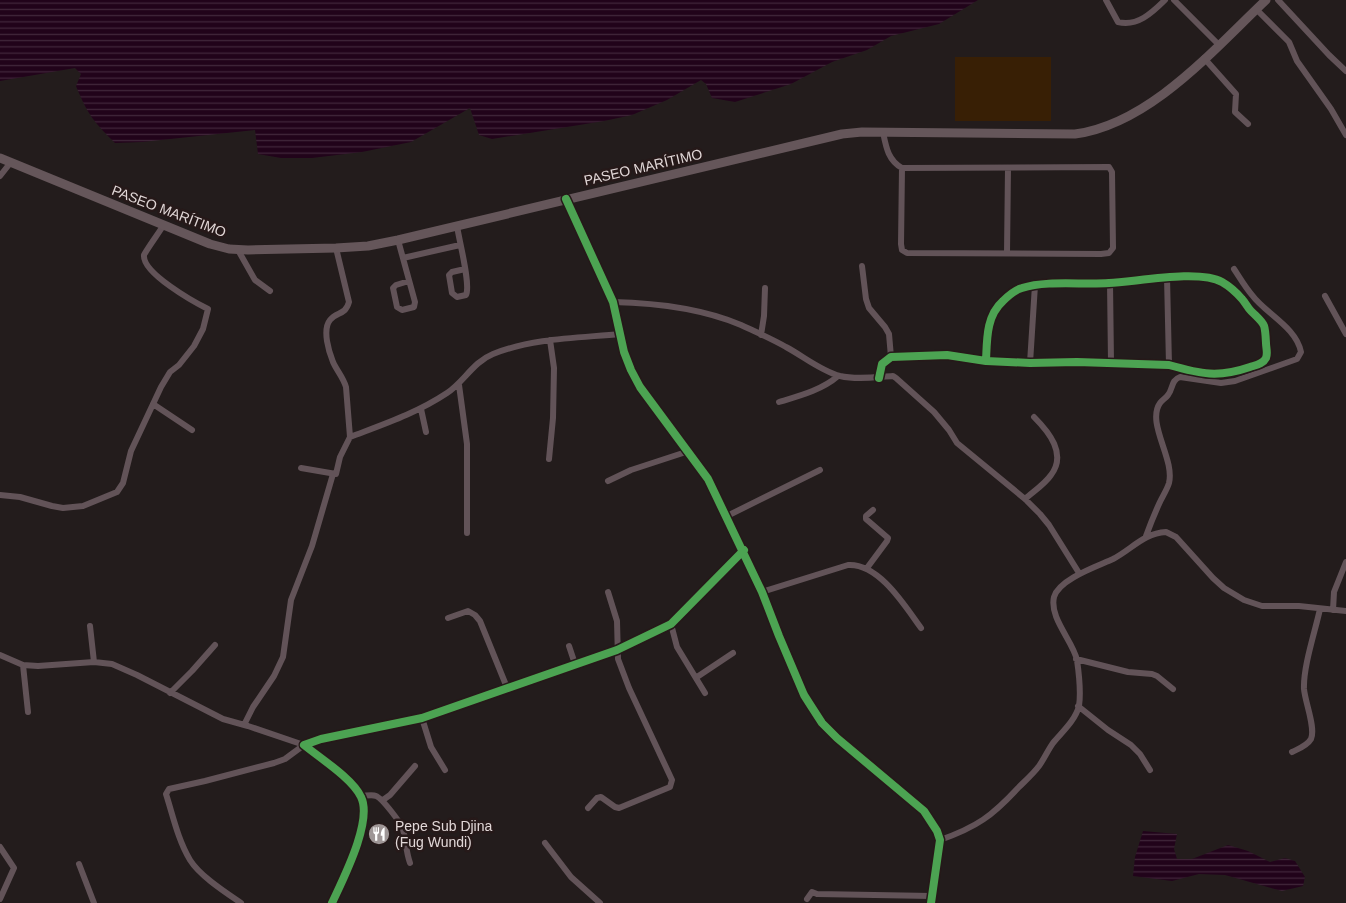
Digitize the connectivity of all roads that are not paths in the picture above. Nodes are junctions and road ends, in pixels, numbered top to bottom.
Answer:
1 (1106, 0) edge
2 (1165, 0) edge
3 (1174, 0) edge
4 (1266, 0) edge
5 (1278, 0) edge
6 (1256, 10) junction
7 (1219, 45) junction
8 (1204, 58) junction
9 (1346, 71) edge
10 (1248, 124) dead end
11 (882, 132) junction
12 (1346, 135) edge
13 (0, 158) edge
14 (11, 162) junction
15 (902, 168) junction
16 (1008, 168) junction
17 (0, 176) edge
18 (566, 199) junction
19 (163, 226) junction
20 (457, 226) junction
21 (398, 240) junction
22 (460, 245) junction
23 (336, 248) junction
24 (238, 250) junction
25 (1007, 253) junction
26 (403, 258) junction
27 (862, 266) dead end
28 (465, 269) junction
29 (1234, 269) dead end
30 (1167, 277) junction
31 (409, 281) junction
32 (1110, 283) junction
33 (1035, 285) junction
34 (765, 288) dead end
35 (270, 291) dead end
36 (1325, 296) dead end
37 (613, 302) junction
38 (620, 334) junction
39 (1346, 334) edge
40 (761, 335) junction
41 (550, 340) junction
42 (891, 357) junction
43 (986, 361) junction
44 (1111, 362) junction
45 (1030, 363) junction
46 (1169, 365) junction
47 (838, 376) junction
48 (879, 378) junction
49 (458, 385) junction
50 (778, 402) dead end
51 (153, 404) junction
52 (421, 409) junction
53 (1034, 417) dead end
54 (192, 430) dead end
55 (426, 432) dead end
56 (350, 437) junction
57 (689, 451) junction
58 (549, 459) dead end
59 (301, 468) dead end
60 (820, 470) dead end
61 (333, 474) junction
62 (608, 482) dead end
63 (0, 495) edge
64 (1025, 498) junction
65 (873, 510) dead end
66 (727, 516) junction
67 (467, 534) dead end
68 (1146, 536) junction
69 (744, 550) junction
70 (1346, 562) edge
71 (866, 568) junction
72 (1079, 573) junction
73 (608, 592) dead end
74 (762, 592) junction
75 (1320, 609) junction
76 (1333, 610) junction
77 (1346, 611) edge
78 (448, 618) dead end
79 (671, 624) junction
80 (90, 626) dead end
81 (921, 628) dead end
82 (215, 645) dead end
83 (569, 646) dead end
84 (617, 650) junction
85 (733, 653) dead end
86 (0, 656) edge
87 (1076, 659) junction
88 (94, 662) junction
89 (575, 664) junction
90 (23, 665) junction
91 (697, 677) junction
92 (1173, 689) dead end
93 (508, 690) junction
94 (170, 693) junction
95 (706, 693) dead end
96 (1078, 706) junction
97 (28, 712) dead end
98 (422, 718) junction
99 (244, 724) junction
100 (304, 745) junction
101 (1292, 752) dead end
102 (415, 766) dead end
103 (445, 770) dead end
104 (1150, 770) dead end
105 (361, 796) junction
106 (382, 800) junction
107 (588, 808) dead end
108 (940, 840) junction
109 (545, 843) dead end
110 (0, 847) edge
111 (79, 864) dead end
112 (410, 864) dead end
113 (0, 899) edge
114 (807, 899) dead end
115 (931, 899) edge
116 (94, 903) edge
117 (241, 903) edge
118 (332, 903) edge
119 (600, 903) edge

1 - 2 street
3 - 7 street
4 - 6 main road, PASEO MARÍTIMO
5 - 9 street
6 - 7 main road, PASEO MARÍTIMO
6 - 12 street
7 - 8 main road, PASEO MARÍTIMO
8 - 10 street
8 - 11 main road, PASEO MARÍTIMO
11 - 15 street
11 - 18 main road, PASEO MARÍTIMO
13 - 14 main road, PASEO MARÍTIMO
14 - 17 street
14 - 19 main road, PASEO MARÍTIMO
15 - 16 street
15 - 25 street
16 - 25 street
16 - 25 street
18 - 20 main road, PASEO MARÍTIMO
18 - 37 street
19 - 24 main road, PASEO MARÍTIMO
19 - 51 street
20 - 21 main road, PASEO MARÍTIMO
20 - 22 street
21 - 23 main road, PASEO MARÍTIMO
21 - 26 street
22 - 26 street
22 - 28 street
23 - 24 main road, PASEO MARÍTIMO
23 - 56 street
24 - 35 street
26 - 31 street
27 - 42 street
28 - 28 street
29 - 68 street
30 - 32 street
30 - 46 street
30 - 46 street
31 - 31 street
32 - 33 street
32 - 44 street
33 - 43 street
33 - 45 street
34 - 40 street
36 - 39 street
37 - 38 street
37 - 40 street
38 - 41 street
38 - 57 street
40 - 47 street
41 - 49 street
41 - 58 street
42 - 43 street
42 - 48 street
43 - 45 street
44 - 45 street
44 - 46 street
47 - 48 street
47 - 50 street
48 - 64 street
49 - 52 street
49 - 67 street
51 - 54 street
51 - 63 street
52 - 55 street
52 - 56 street
53 - 64 street
56 - 61 street
57 - 62 street
57 - 66 street
59 - 61 street
60 - 66 street
61 - 99 street
64 - 72 street
65 - 71 street
66 - 69 street
68 - 72 street
68 - 75 street
69 - 74 street
69 - 79 street
70 - 76 street
71 - 74 street
71 - 81 street
72 - 87 street
73 - 84 street
74 - 108 street
75 - 76 street
75 - 101 street
76 - 77 street
78 - 93 street
79 - 84 street
79 - 91 street
80 - 88 street
82 - 94 street
83 - 89 street
84 - 89 street
84 - 107 street
85 - 91 street
86 - 90 street
87 - 92 street
87 - 96 street
88 - 90 street
88 - 94 street
89 - 93 street
90 - 97 street
91 - 95 street
93 - 98 street
94 - 99 street
96 - 104 street
96 - 108 street
98 - 100 street
98 - 103 street
99 - 100 street
100 - 105 street
100 - 117 street
102 - 106 street
105 - 106 street
105 - 118 street
106 - 112 street
108 - 115 street
109 - 119 street
110 - 113 street
111 - 116 street
114 - 115 street

